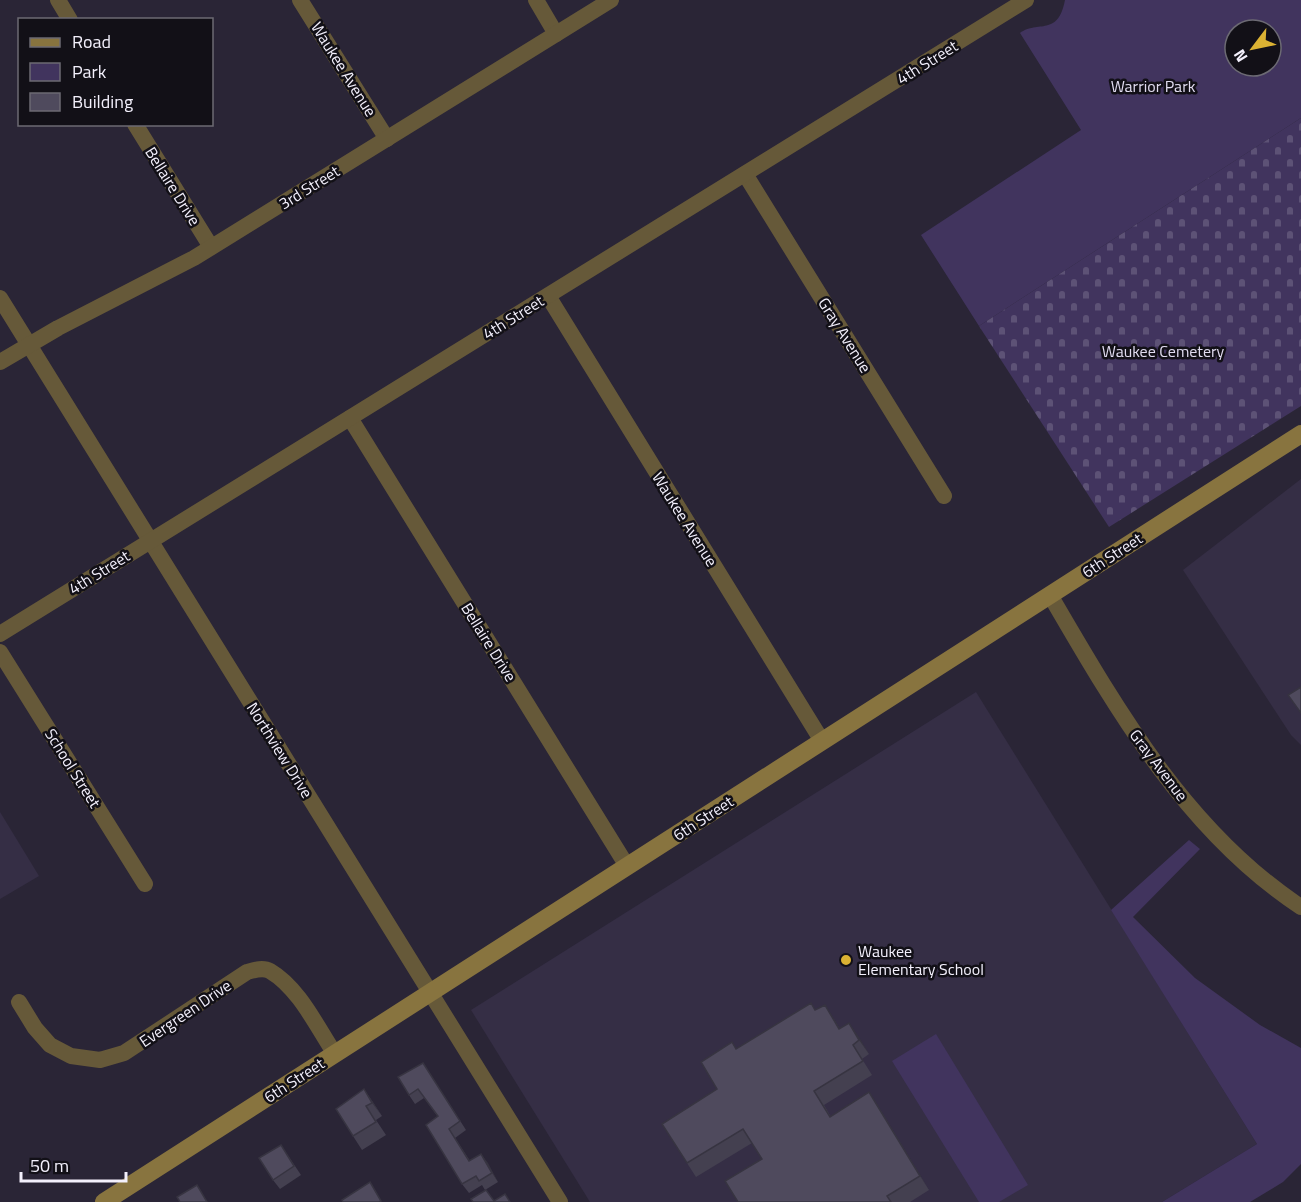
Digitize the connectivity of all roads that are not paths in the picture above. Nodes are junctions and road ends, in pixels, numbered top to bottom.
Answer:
1 (58, 0) edge
2 (300, 0) edge
3 (536, 0) edge
4 (611, 0) edge
5 (1026, 0) edge
6 (69, 18) edge
7 (556, 34) junction
8 (136, 126) edge
9 (387, 139) junction
10 (745, 174) junction
11 (211, 247) junction
12 (548, 296) junction
13 (0, 298) edge
14 (29, 344) junction
15 (0, 362) edge
16 (350, 418) junction
17 (1301, 434) edge
18 (944, 496) dead end
19 (151, 541) junction
20 (1050, 595) junction
21 (0, 634) edge
22 (0, 652) edge
23 (822, 741) junction
24 (627, 867) junction
25 (145, 884) dead end
26 (1301, 908) edge
27 (431, 992) junction
28 (19, 1002) dead end
29 (334, 1054) junction
30 (104, 1202) edge
31 (560, 1202) edge

1 - 6 street
2 - 9 street, Waukee Avenue
3 - 7 street
4 - 7 street, 3rd Street
5 - 10 street, 4th Street
7 - 9 street, 3rd Street
8 - 11 street, Bellaire Drive
9 - 11 street, 3rd Street
10 - 12 street, 4th Street
10 - 18 street, Gray Avenue
11 - 14 street, 3rd Street
12 - 16 street, 4th Street
12 - 23 street, Waukee Avenue
13 - 14 street, Northview Drive
14 - 15 street, 3rd Street
14 - 19 street, Northview Drive
16 - 19 street, 4th Street
16 - 24 street, Bellaire Drive
17 - 20 main road, 6th Street
19 - 21 street, 4th Street
19 - 27 street, Northview Drive
20 - 23 main road, 6th Street
20 - 26 street, Gray Avenue
22 - 25 street, School Street
23 - 24 main road, 6th Street
24 - 27 main road, 6th Street
27 - 29 main road, 6th Street
27 - 31 street, Northview Drive
28 - 29 street, Evergreen Drive
29 - 30 main road, 6th Street

